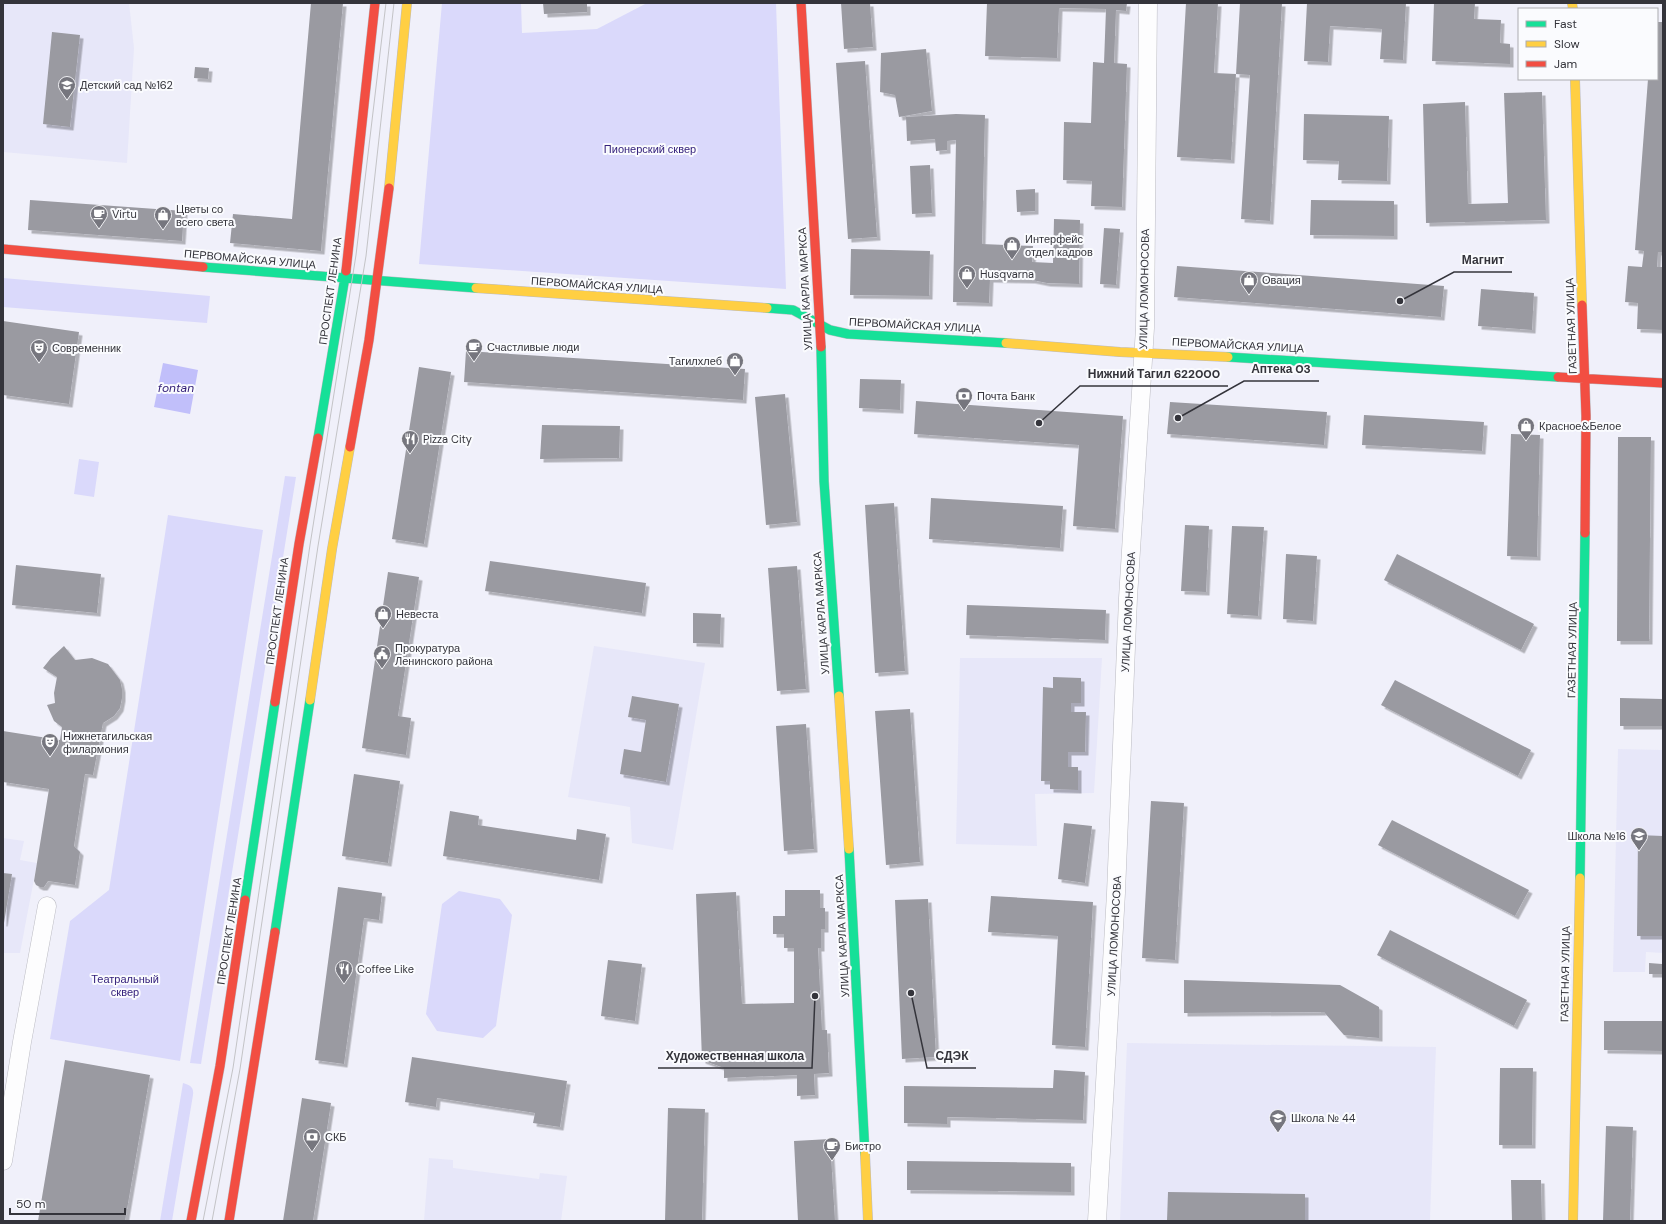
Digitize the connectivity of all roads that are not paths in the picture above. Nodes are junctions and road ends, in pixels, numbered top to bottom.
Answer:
1 (375, 3) edge
2 (407, 3) edge
3 (801, 3) edge
4 (1148, 3) edge
5 (1575, 80) edge
6 (3, 249) edge
7 (345, 279) junction
8 (377, 282) junction
9 (819, 324) junction
10 (1144, 352) junction
11 (1585, 378) junction
12 (1663, 383) edge
13 (47, 906) dead end
14 (3, 1161) edge
15 (191, 1221) edge
16 (229, 1221) edge
17 (868, 1221) edge
18 (1097, 1221) edge
19 (1573, 1221) edge

1 - 7 main road, ПРОСПЕКТ ЛЕНИНА
2 - 8 main road
3 - 9 main road, УЛИЦА КАРЛА МАРКСА
4 - 10 street, УЛИЦА ЛОМОНОСОВА
5 - 11 main road, ГАЗЕТНАЯ УЛИЦА
6 - 7 main road, ПЕРВОМАЙСКАЯ УЛИЦА
7 - 8 main road, ПЕРВОМАЙСКАЯ УЛИЦА
7 - 15 main road, ПРОСПЕКТ ЛЕНИНА
8 - 9 main road, ПЕРВОМАЙСКАЯ УЛИЦА
8 - 16 main road
9 - 10 main road, ПЕРВОМАЙСКАЯ УЛИЦА
9 - 17 main road, УЛИЦА КАРЛА МАРКСА
10 - 11 main road, ПЕРВОМАЙСКАЯ УЛИЦА
10 - 18 street, УЛИЦА ЛОМОНОСОВА
11 - 12 main road, ПЕРВОМАЙСКАЯ УЛИЦА
11 - 19 main road, ГАЗЕТНАЯ УЛИЦА
13 - 14 street

